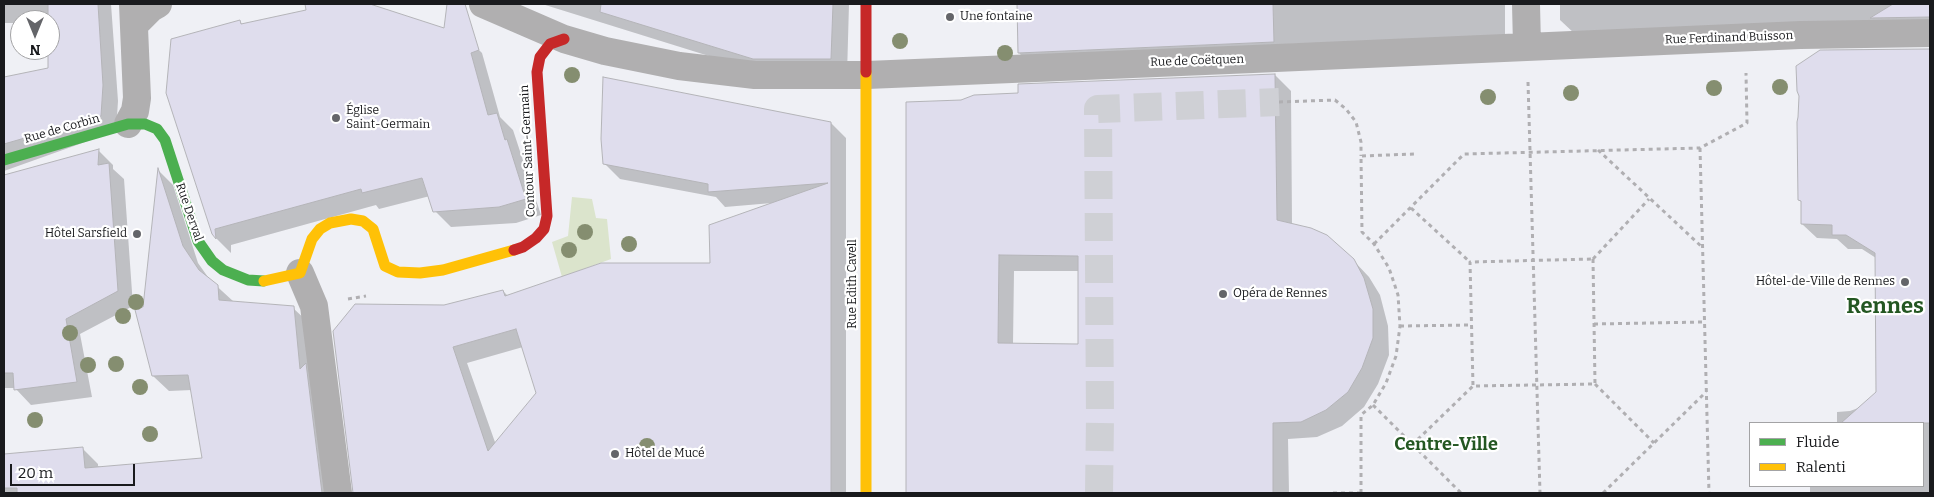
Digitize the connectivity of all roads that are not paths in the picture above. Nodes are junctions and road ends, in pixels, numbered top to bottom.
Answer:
1 (158, 4) edge
2 (483, 4) edge
3 (866, 4) edge
4 (1526, 4) edge
5 (134, 14) edge
6 (1930, 33) edge
7 (564, 39) junction
8 (1527, 46) junction
9 (867, 75) junction
10 (128, 124) junction
11 (4, 160) edge
12 (300, 273) junction
13 (338, 493) edge
14 (866, 493) edge

1 - 5 street
2 - 7 street, Rue de Coëtquen
3 - 9 street, Rue Edith Cavell
4 - 8 street
5 - 10 street
6 - 8 street, Rue Ferdinand Buisson
7 - 9 street, Rue de Coëtquen
7 - 12 street, Contour Saint-Germain
8 - 9 street, Rue de Coëtquen
9 - 14 street, Rue Edith Cavell
10 - 11 street, Rue de Corbin
10 - 12 street, Rue Derval
12 - 13 street

